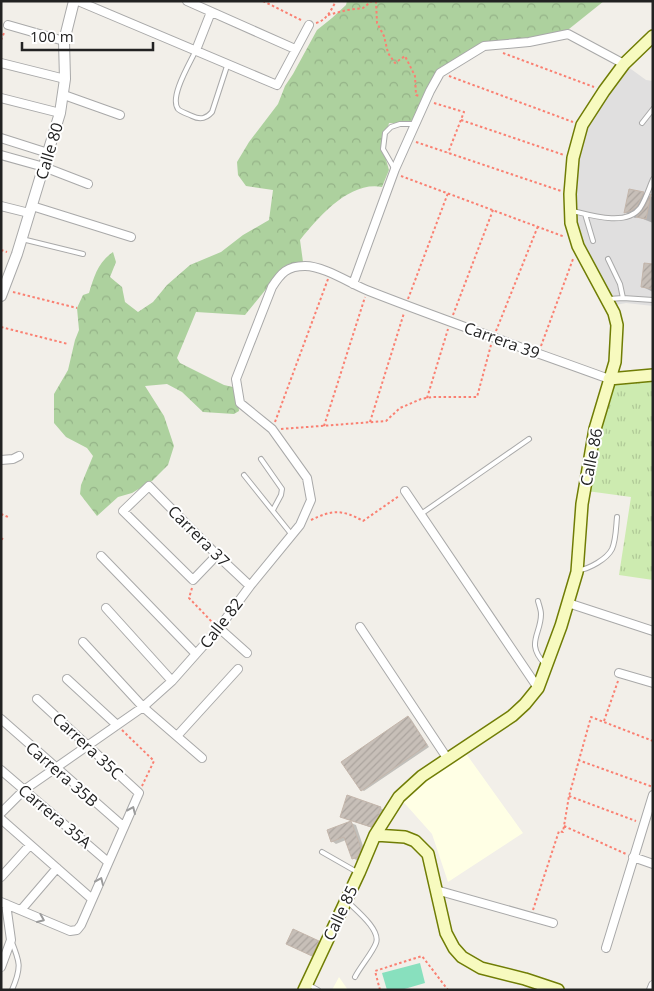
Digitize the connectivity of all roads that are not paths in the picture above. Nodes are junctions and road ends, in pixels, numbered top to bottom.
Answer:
1 (74, 1) edge
2 (78, 1) edge
3 (187, 1) edge
4 (212, 12) junction
5 (309, 25) road end
6 (8, 26) dead end
7 (653, 36) edge
8 (64, 41) junction
9 (295, 48) junction
10 (196, 50) junction
11 (1, 63) edge
12 (228, 63) junction
13 (624, 64) junction
14 (65, 79) junction
15 (64, 95) junction
16 (1, 98) edge
17 (653, 109) edge
18 (60, 114) junction
19 (120, 115) dead end
20 (642, 123) dead end
21 (414, 124) junction
22 (1, 138) edge
23 (48, 153) junction
24 (1, 156) edge
25 (44, 167) junction
26 (394, 171) junction
27 (653, 179) edge
28 (88, 184) dead end
29 (1, 206) edge
30 (30, 209) junction
31 (570, 210) junction
32 (585, 214) junction
33 (131, 237) dead end
34 (22, 239) junction
35 (593, 241) dead end
36 (83, 254) dead end
37 (608, 259) dead end
38 (353, 284) junction
39 (2, 291) edge
40 (623, 298) junction
41 (606, 299) junction
42 (653, 300) edge
43 (653, 375) edge
44 (609, 379) junction
45 (236, 388) joint
46 (529, 438) dead end
47 (18, 456) dead end
48 (262, 459) dead end
49 (1, 460) edge
50 (244, 475) dead end
51 (405, 492) road end
52 (273, 510) junction
53 (421, 514) junction
54 (617, 517) dead end
55 (292, 535) junction
56 (217, 555) junction
57 (101, 556) dead end
58 (577, 570) junction
59 (250, 586) junction
60 (538, 601) dead end
61 (568, 603) junction
62 (106, 608) dead end
63 (360, 627) dead end
64 (219, 628) junction
65 (653, 631) edge
66 (83, 642) dead end
67 (247, 653) dead end
68 (196, 654) junction
69 (546, 666) junction
70 (238, 669) dead end
71 (619, 674) road end
72 (67, 679) dead end
73 (172, 681) junction
74 (653, 684) edge
75 (538, 688) junction
76 (38, 699) dead end
77 (143, 706) junction
78 (1, 719) edge
79 (116, 725) junction
80 (177, 736) junction
81 (88, 746) junction
82 (202, 758) dead end
83 (447, 758) junction
84 (55, 768) junction
85 (1, 770) edge
86 (24, 790) junction
87 (653, 795) edge
88 (1, 813) edge
89 (1, 819) edge
90 (124, 827) junction
91 (375, 836) junction
92 (30, 844) junction
93 (322, 852) dead end
94 (633, 857) junction
95 (108, 862) junction
96 (653, 864) edge
97 (57, 868) junction
98 (359, 873) junction
99 (1, 877) edge
100 (436, 890) junction
101 (92, 900) junction
102 (346, 900) junction
103 (4, 903) edge
104 (21, 910) junction
105 (552, 923) dead end
106 (11, 940) junction
107 (606, 948) dead end
108 (1, 967) edge
109 (355, 977) dead end
110 (653, 985) edge
111 (305, 987) edge
112 (12, 990) edge
113 (318, 990) edge
114 (558, 990) edge
115 (651, 990) edge

1 - 8 street, Calle 80
2 - 10 street
3 - 4 street
4 - 9 street
4 - 10 street
5 - 9 street
6 - 8 street
7 - 13 main road, Calle 86
8 - 14 street, Calle 80
9 - 12 street
10 - 12 street
10 - 12 lane
11 - 14 street
13 - 21 street
13 - 31 main road, Calle 86
14 - 15 street, Calle 80
15 - 18 street, Calle 80
15 - 19 street
16 - 18 street
17 - 20 lane
18 - 23 street, Calle 80
21 - 26 street
21 - 26 lane
22 - 23 street
23 - 25 street, Calle 80
24 - 25 street
25 - 28 street
25 - 30 street, Calle 80
26 - 38 street
27 - 32 lane
29 - 30 street
30 - 33 street
30 - 34 street, Calle 80
31 - 32 lane
31 - 41 main road, Calle 86
32 - 35 lane
34 - 36 lane
34 - 39 street, Calle 80
37 - 40 lane
38 - 44 street, Carrera 39
38 - 45 street, Carrera 39
40 - 41 lane
40 - 42 lane
41 - 44 main road, Calle 86
43 - 44 main road, Carrera 39
44 - 58 main road, Calle 86
45 - 55 street, Calle 82
46 - 53 lane
47 - 49 street
48 - 52 lane
50 - 52 lane
51 - 53 street
52 - 55 lane
53 - 75 street
54 - 58 lane
55 - 59 street, Calle 82
56 - 56 street, Carrera 37
56 - 59 street, Carrera 37
57 - 68 street
58 - 61 main road, Calle 86
59 - 64 street, Calle 82
60 - 69 lane
61 - 65 street
61 - 69 main road, Calle 86
62 - 73 street
63 - 83 street
64 - 67 street
64 - 68 street, Calle 82
66 - 77 street
68 - 73 street, Calle 82
69 - 75 main road, Calle 86
70 - 80 street
71 - 74 street
72 - 79 street
73 - 77 street, Calle 82
75 - 83 main road, Calle 86
76 - 81 street, Carrera 35C
77 - 79 street, Calle 82
77 - 80 street
78 - 84 street, Carrera 35B
79 - 81 street, Calle 82
80 - 82 street
81 - 84 street, Calle 82
90 -> 81 street, Carrera 35C
83 - 91 main road, Calle 86
84 - 86 street, Calle 82
84 - 90 street, Carrera 35B
85 - 86 street, Carrera 35A
86 - 88 street, Calle 82
86 - 95 street, Carrera 35A
87 - 94 street
89 - 92 street
90 - 95 street
91 - 98 main road, Calle 85
91 - 100 main road
92 - 97 street
92 - 99 street
93 - 98 lane
94 - 96 street
94 - 107 street
101 -> 95 street
97 - 101 street
97 - 104 street
98 - 102 main road, Calle 85
100 - 105 street
100 - 114 main road
104 -> 101 street
102 - 109 lane
102 - 111 main road, Calle 85
103 - 104 street
103 - 106 street
106 - 108 street
106 - 112 lane
110 - 115 street
111 - 113 lane

